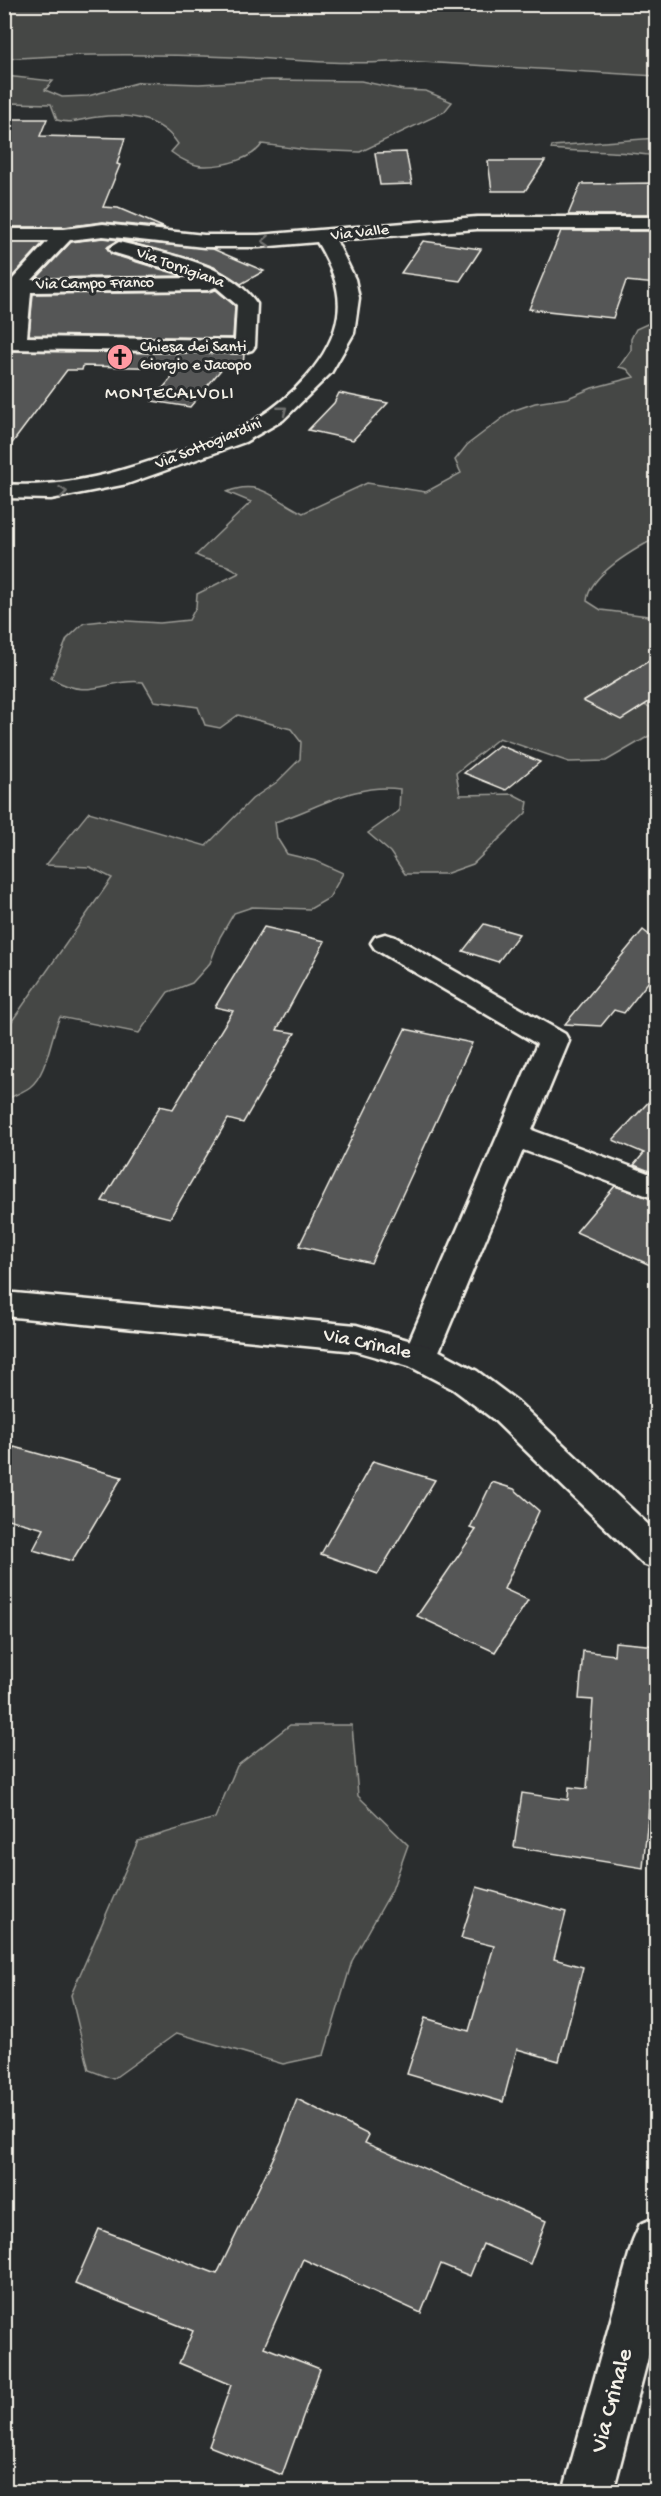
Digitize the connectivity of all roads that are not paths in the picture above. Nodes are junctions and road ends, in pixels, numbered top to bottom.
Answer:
1 (657, 223) edge
2 (4, 235) edge
3 (64, 235) junction
4 (324, 237) junction
5 (222, 284) junction
6 (12, 286) edge
7 (10, 343) edge
8 (4, 361) edge
9 (4, 492) edge
10 (385, 943) dead end
11 (515, 1135) junction
12 (657, 1188) edge
13 (4, 1304) edge
14 (420, 1356) junction
15 (657, 1554) edge
16 (657, 2240) edge
17 (588, 2492) edge

1 - 4 street, Via Valle
2 - 3 street
4 -> 3 street, Via Valle
3 - 5 street, Via Torrigiana
3 - 6 street
9 -> 4 street, Via Sottogiardini
5 - 6 street, Via Campo Franco
5 - 7 street, Via Torrigiana
6 - 7 street
7 - 8 street
10 - 11 street
11 - 12 street
11 - 14 street
13 - 14 street, Via Crinale
14 - 15 street, Via Crinale
16 - 17 street, Via Crinale

